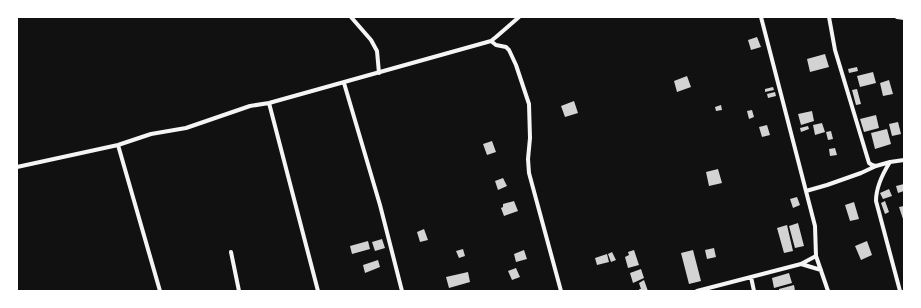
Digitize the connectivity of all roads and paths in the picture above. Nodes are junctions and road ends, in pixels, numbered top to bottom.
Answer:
1 (351, 17) edge
2 (519, 17) edge
3 (762, 17) edge
4 (829, 17) edge
5 (897, 17) edge
6 (904, 18) edge
7 (490, 40) junction
8 (379, 73) junction
9 (344, 83) junction
10 (269, 103) junction
11 (118, 145) junction
12 (904, 160) edge
13 (890, 162) junction
14 (876, 166) junction
15 (17, 168) edge
16 (806, 191) junction
17 (231, 252) dead end
18 (816, 256) junction
19 (801, 264) junction
20 (821, 270) junction
21 (750, 277) junction
22 (160, 291) edge
23 (239, 291) edge
24 (318, 291) edge
25 (402, 291) edge
26 (561, 291) edge
27 (697, 291) edge
28 (754, 291) edge
29 (828, 291) edge
30 (900, 291) edge

1 - 8 street
2 - 7 street
3 - 16 street
4 - 14 street
5 - 6 street
7 - 8 street
7 - 26 street
8 - 9 street
9 - 10 street
9 - 25 street
10 - 11 street
10 - 24 street
11 - 15 street
11 - 22 street
12 - 13 street
13 - 14 street
13 - 30 street
14 - 16 street
16 - 18 street
17 - 23 street
18 - 19 street
18 - 20 street
19 - 20 street
19 - 21 street
20 - 29 street
21 - 27 street
21 - 28 street

